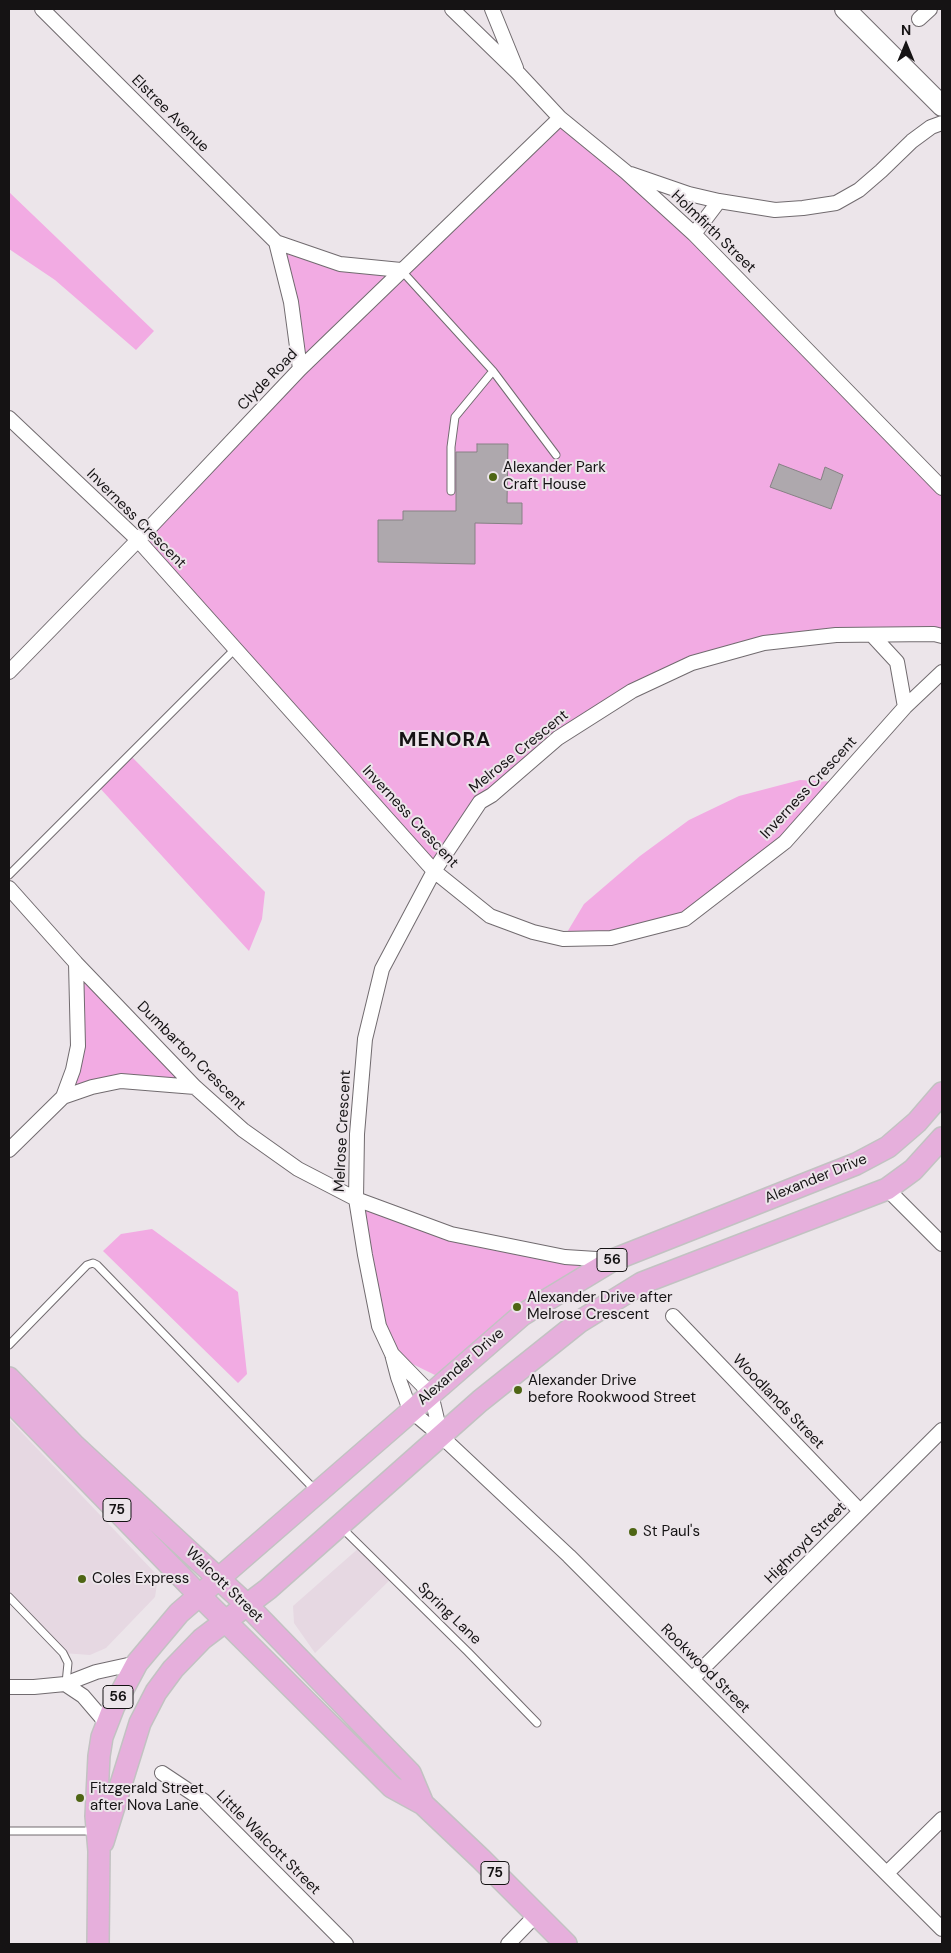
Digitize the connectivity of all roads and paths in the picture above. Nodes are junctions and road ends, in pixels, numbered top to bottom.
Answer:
1 (42, 9) edge
2 (452, 9) edge
3 (492, 9) edge
4 (845, 9) edge
5 (930, 9) edge
6 (919, 19) dead end
7 (519, 74) junction
8 (942, 106) edge
9 (560, 118) junction
10 (942, 123) edge
11 (626, 172) junction
12 (719, 201) junction
13 (694, 234) junction
14 (276, 242) junction
15 (401, 270) junction
16 (300, 369) junction
17 (493, 372) junction
18 (9, 418) edge
19 (556, 455) dead end
20 (942, 488) edge
21 (451, 491) dead end
22 (138, 540) junction
23 (872, 635) junction
24 (942, 636) edge
25 (235, 649) junction
26 (9, 672) edge
27 (940, 676) edge
28 (905, 707) junction
29 (434, 871) junction
30 (9, 875) edge
31 (9, 888) edge
32 (76, 963) junction
33 (195, 1087) junction
34 (942, 1093) edge
35 (63, 1097) junction
36 (942, 1138) edge
37 (9, 1150) edge
38 (887, 1189) junction
39 (356, 1199) junction
40 (942, 1244) edge
41 (613, 1260) junction
42 (673, 1316) dead end
43 (9, 1345) edge
44 (392, 1354) junction
45 (9, 1378) edge
46 (431, 1394) junction
47 (9, 1400) edge
48 (410, 1410) junction
49 (942, 1430) edge
50 (441, 1436) junction
51 (318, 1493) junction
52 (860, 1511) junction
53 (340, 1526) junction
54 (220, 1578) junction
55 (199, 1595) junction
56 (9, 1597) edge
57 (246, 1604) junction
58 (225, 1620) junction
59 (137, 1663) junction
60 (692, 1679) junction
61 (66, 1684) junction
62 (9, 1687) edge
63 (537, 1723) dead end
64 (107, 1724) junction
65 (162, 1773) dead end
66 (423, 1804) junction
67 (942, 1819) edge
68 (9, 1831) edge
69 (99, 1841) junction
70 (886, 1873) junction
71 (536, 1915) junction
72 (942, 1929) edge
73 (98, 1944) edge
74 (346, 1944) edge
75 (508, 1944) edge
76 (566, 1944) edge

1 - 14 street, Elstree Avenue
2 - 7 street, Holmfirth Street
3 - 7 street
4 - 8 street
5 - 6 street
7 - 9 street, Holmfirth Street
9 - 11 street, Holmfirth Street
9 - 15 street, Clyde Road
10 - 12 street
11 - 12 street
11 - 13 street, Holmfirth Street
12 - 13 street
13 - 20 street, Holmfirth Street
14 - 15 street, Elstree Avenue
14 - 16 street
15 - 16 street, Clyde Road
15 - 17 lane
16 - 22 street, Clyde Road
17 - 19 lane
17 - 21 lane
18 - 22 street, Inverness Crescent
22 - 25 street, Inverness Crescent
22 - 26 street, Clyde Road
23 - 24 street, Melrose Crescent
23 - 28 street
23 - 29 street, Melrose Crescent
25 - 29 street, Inverness Crescent
25 - 30 lane
27 - 28 street, Inverness Crescent
28 - 29 street, Inverness Crescent
29 - 39 street, Melrose Crescent
31 - 32 street, Dumbarton Crescent
32 - 33 street, Dumbarton Crescent
32 - 35 street
33 - 35 street
33 - 39 street, Dumbarton Crescent
34 - 41 main road, Alexander Drive / 56
35 - 37 street
36 - 38 main road, 56
38 - 40 street
38 - 50 main road, 56
39 - 41 street, Dumbarton Crescent
39 - 44 street, Melrose Crescent
41 - 46 main road, Alexander Drive / 56
42 - 52 street, Woodlands Street
43 - 51 lane
44 - 46 street, Melrose Crescent
44 - 48 street, Melrose Crescent
45 - 54 main road, Walcott Street / 75
46 - 48 main road, Alexander Drive / 56
46 - 50 street
47 - 55 main road, Walcott Street / 75
48 - 50 street
48 - 51 main road, Alexander Drive / 56
49 - 52 street, Highroyd Street
50 - 53 main road, 56
50 - 60 street, Rookwood Street
51 - 54 main road, Alexander Drive / 56
52 - 60 street, Highroyd Street
53 - 57 main road, 56
53 - 63 lane, Spring Lane
54 - 55 main road, 56
54 - 57 main road, Walcott Street / 75
55 - 58 main road, Walcott Street / 75
55 - 59 main road, 56
56 - 61 lane
57 - 58 main road, 56
57 - 66 main road, Walcott Street / 75
58 - 66 main road, Walcott Street / 75
58 - 69 main road, 56
59 - 61 street
59 - 64 main road, 56
60 - 70 street, Rookwood Street
61 - 62 street
61 - 64 street
64 - 69 main road, 56
65 - 74 street, Little Walcott Street
66 - 71 main road, Walcott Street / 75
67 - 70 street
68 - 69 lane
69 - 73 main road, 56
70 - 72 street, Rookwood Street
71 - 75 street
71 - 76 main road, Walcott Street / 75

